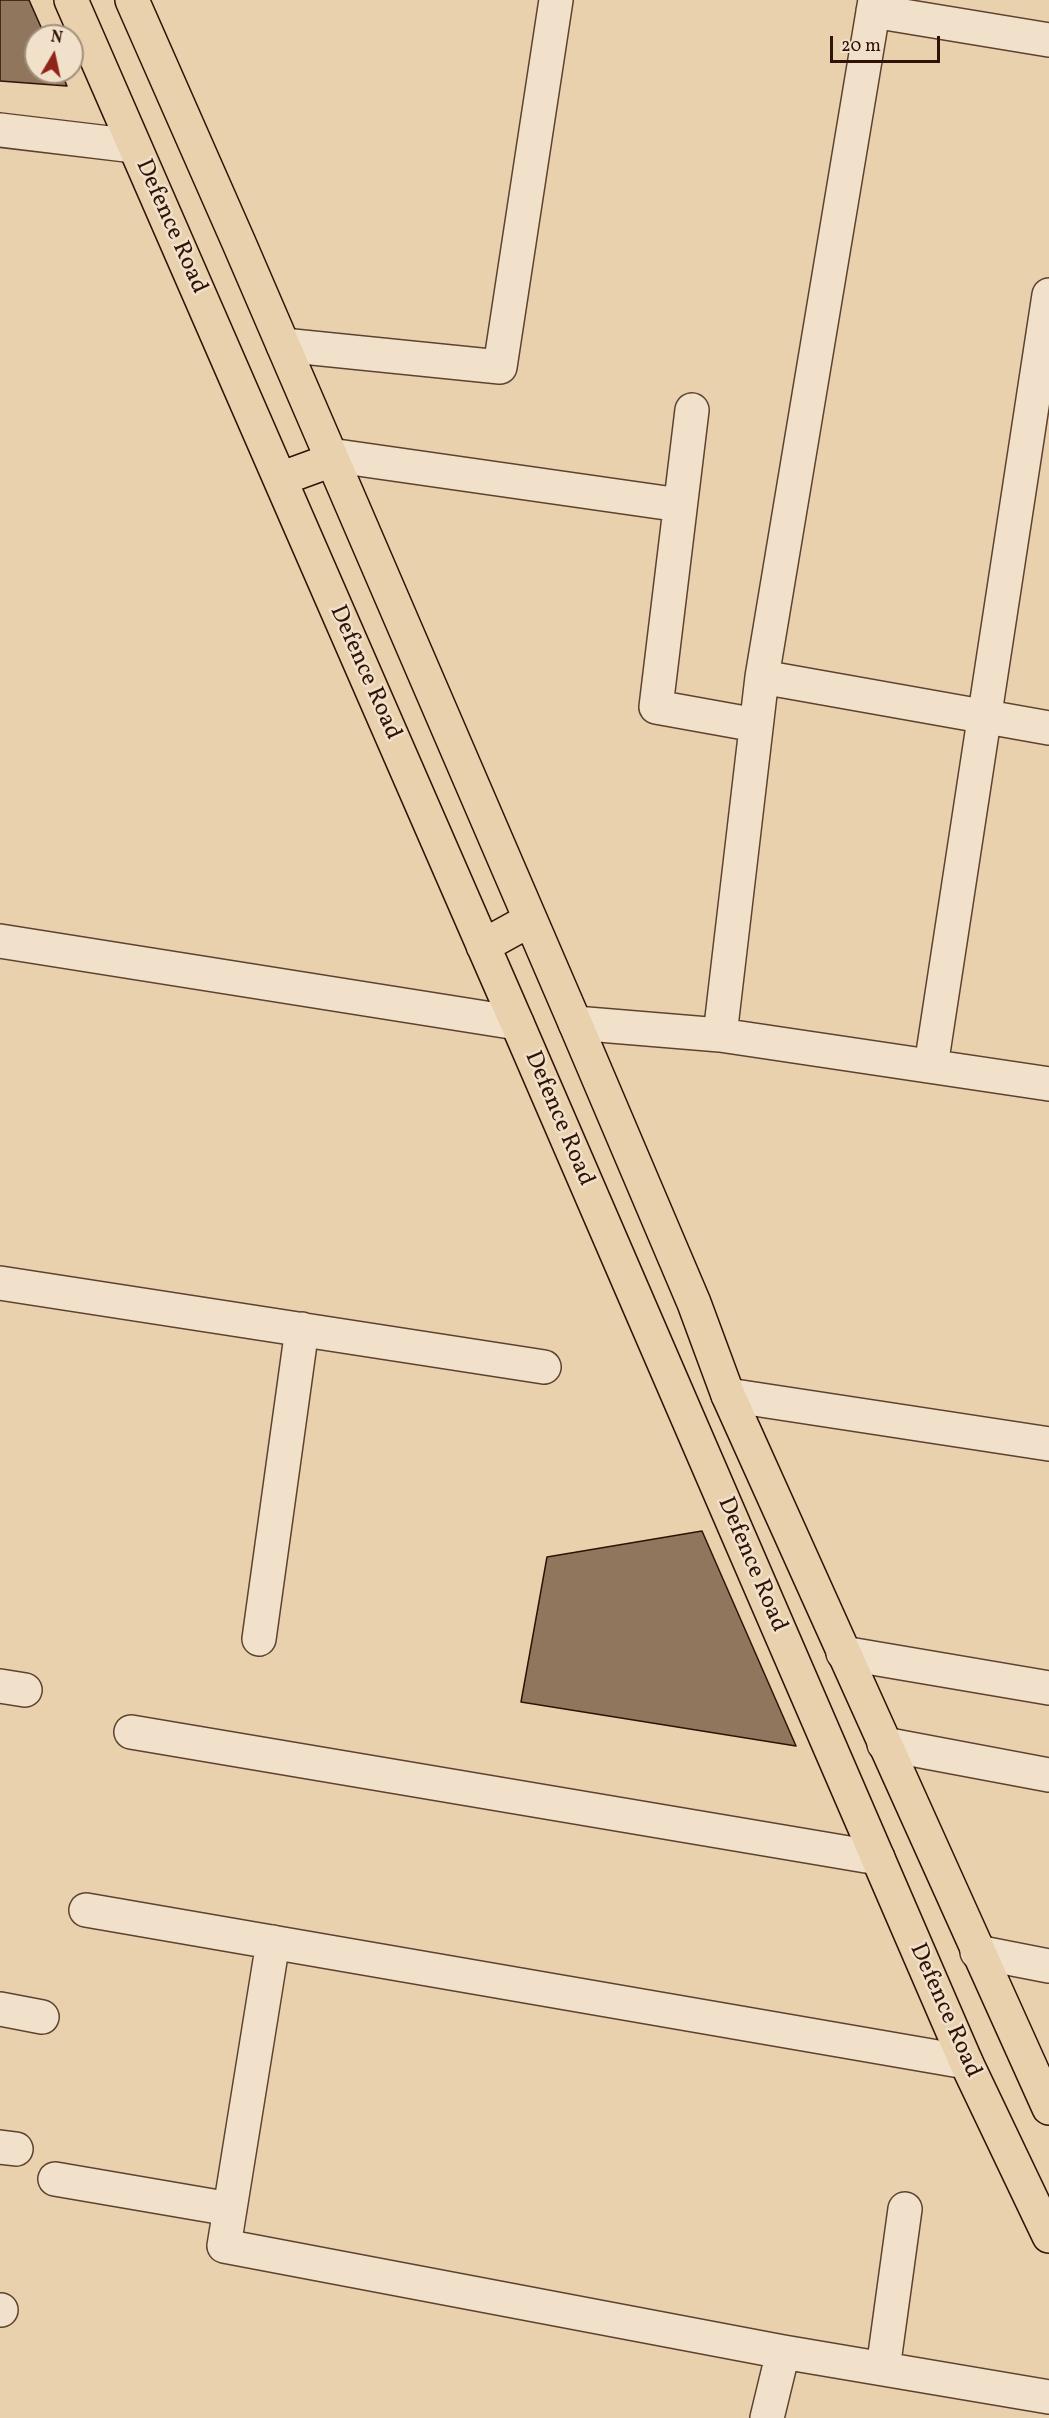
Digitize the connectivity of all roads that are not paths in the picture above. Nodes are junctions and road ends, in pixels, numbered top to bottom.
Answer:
1 (71, 0) edge
2 (132, 0) edge
3 (556, 0) edge
4 (874, 5) edge
5 (1049, 40) edge
6 (0, 130) edge
7 (134, 146) junction
8 (1049, 296) edge
9 (283, 345) junction
10 (692, 410) dead end
11 (331, 458) junction
12 (280, 479) junction
13 (680, 505) junction
14 (762, 677) junction
15 (984, 717) junction
16 (756, 726) junction
17 (1049, 728) edge
18 (530, 920) junction
19 (0, 942) edge
20 (483, 946) junction
21 (517, 1023) junction
22 (575, 1023) junction
23 (720, 1035) junction
24 (931, 1066) junction
25 (598, 1078) junction
26 (1049, 1084) edge
27 (550, 1101) junction
28 (0, 1283) edge
29 (302, 1329) junction
30 (544, 1367) dead end
31 (728, 1395) junction
32 (1049, 1444) edge
33 (259, 1639) dead end
34 (843, 1653) junction
35 (1049, 1688) edge
36 (866, 1703) junction
37 (820, 1724) junction
38 (131, 1732) dead end
39 (884, 1744) junction
40 (1049, 1775) edge
41 (878, 1858) junction
42 (86, 1910) dead end
43 (273, 1942) junction
44 (977, 1952) junction
45 (1049, 1966) edge
46 (0, 2009) edge
47 (42, 2017) dead end
48 (966, 2062) junction
49 (1049, 2108) edge
50 (55, 2179) dead end
51 (230, 2209) junction
52 (906, 2209) dead end
53 (1049, 2235) edge
54 (783, 2352) junction
55 (883, 2369) junction
56 (1049, 2397) edge
57 (767, 2418) edge

1 - 7 main road, Defence Road
2 - 9 main road, Defence Road
3 - 9 street
4 - 5 street
4 - 14 street
6 - 7 street
7 - 12 main road, Defence Road
8 - 15 street
9 - 11 main road, Defence Road
10 - 13 street
11 - 12 main road
11 - 13 street
11 - 18 main road, Defence Road
12 - 20 main road, Defence Road
13 - 16 street
14 - 15 street
14 - 16 street
15 - 17 street
15 - 24 street
16 - 23 street
18 - 20 main road
18 - 22 main road, Defence Road
19 - 21 street
20 - 21 main road, Defence Road
21 - 27 main road, Defence Road
22 - 23 street
22 - 25 main road, Defence Road
23 - 24 street
24 - 26 street
25 - 27 main road
25 - 31 main road, Defence Road
27 - 37 main road, Defence Road
28 - 29 street
29 - 30 street
29 - 33 street
31 - 32 street
31 - 34 main road, Defence Road
34 - 35 street
34 - 36 main road, Defence Road
36 - 37 main road
36 - 39 main road, Defence Road
37 - 41 main road, Defence Road
38 - 41 street
39 - 40 street
39 - 44 main road, Defence Road
41 - 48 main road, Defence Road
42 - 43 street
43 - 48 street
43 - 51 street
44 - 45 street
44 - 49 main road, Defence Road
46 - 47 street
48 - 53 main road, Defence Road
50 - 51 street
51 - 54 street
52 - 55 street
54 - 55 street
54 - 57 street
55 - 56 street

